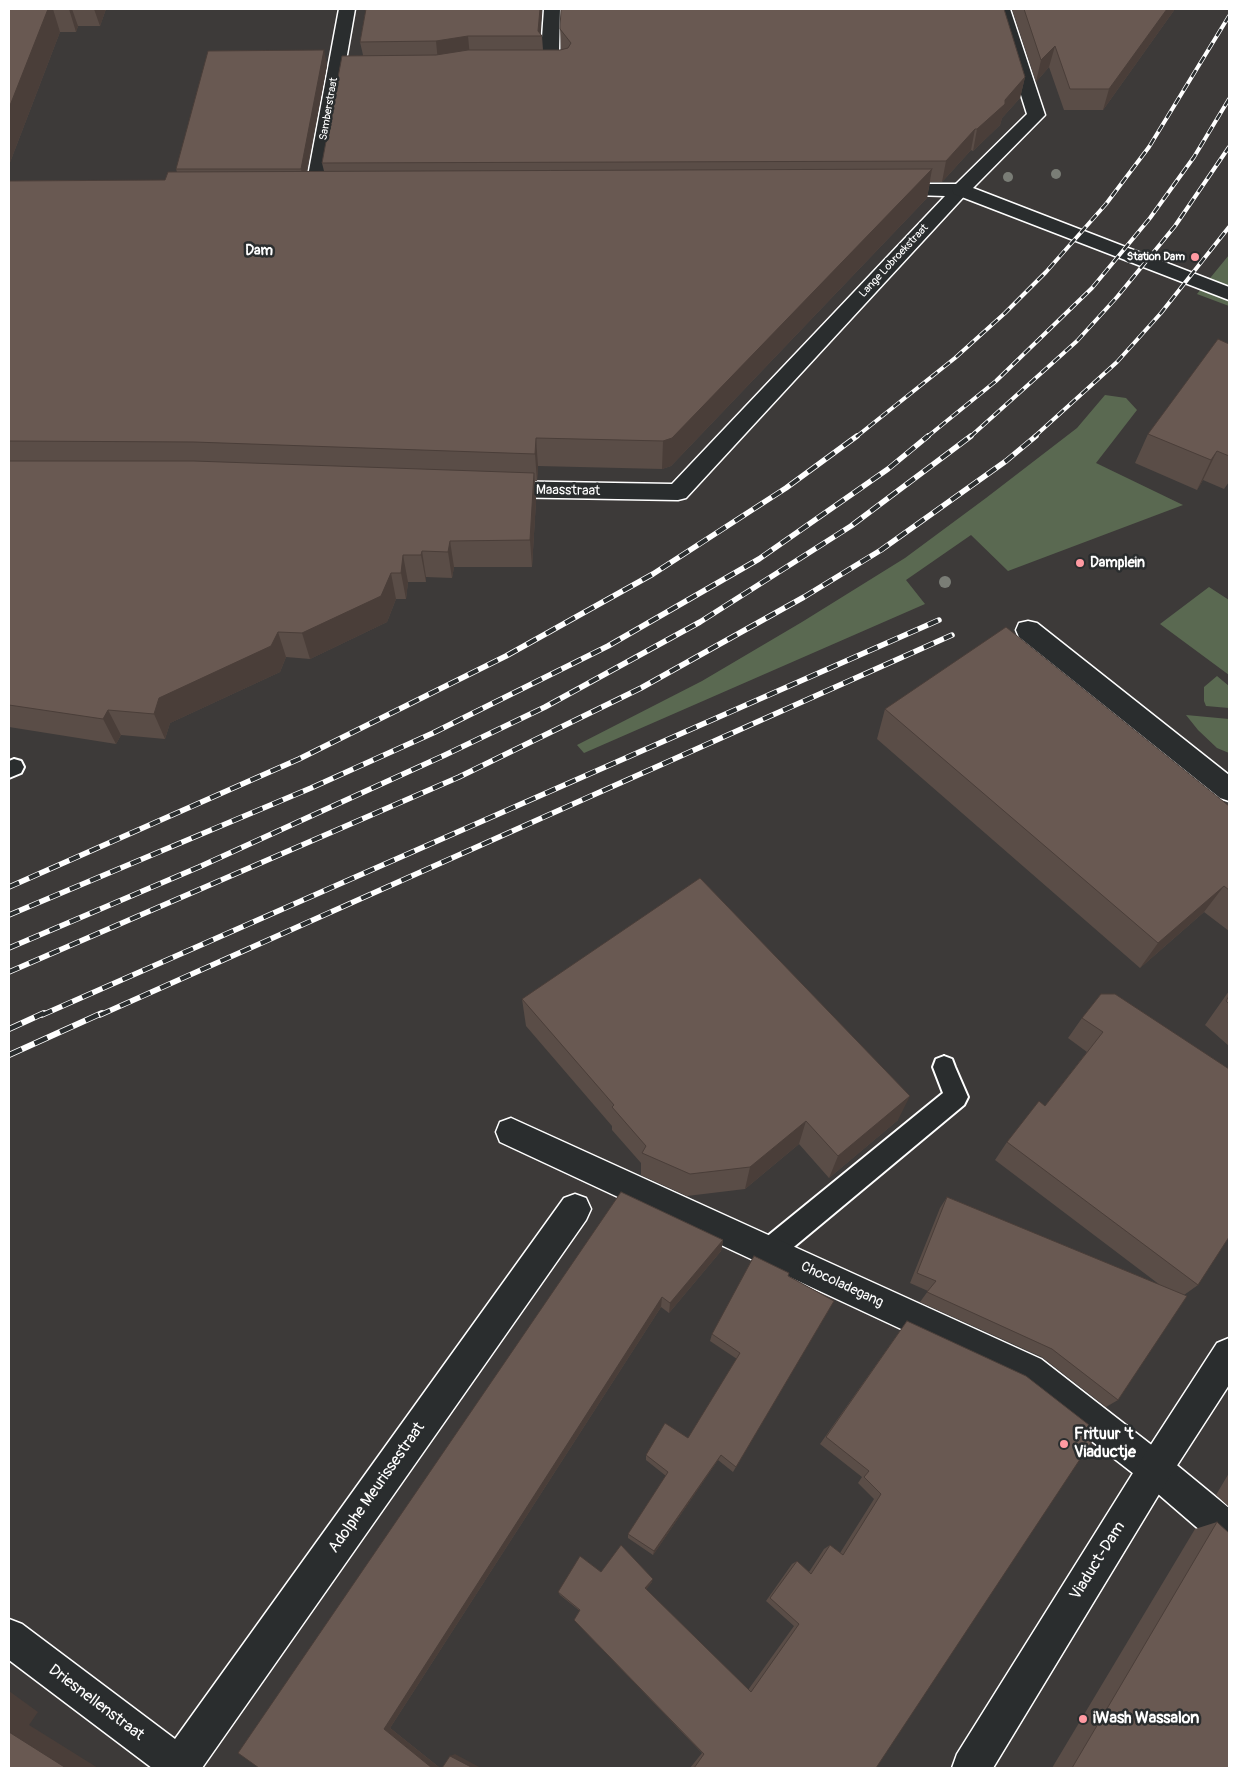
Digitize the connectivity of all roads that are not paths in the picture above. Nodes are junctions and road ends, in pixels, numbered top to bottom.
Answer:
1 (346, 9) edge
2 (552, 9) edge
3 (1002, 9) edge
4 (541, 64) edge
5 (336, 70) junction
6 (355, 70) edge
7 (872, 190) edge
8 (961, 190) junction
9 (334, 192) edge
10 (1229, 294) edge
11 (479, 489) edge
12 (678, 492) joint
13 (1028, 630) dead end
14 (1229, 790) edge
15 (944, 1068) dead end
16 (511, 1132) dead end
17 (575, 1209) dead end
18 (768, 1252) junction
19 (1229, 1356) edge
20 (1155, 1469) junction
21 (1229, 1531) edge
22 (9, 1637) edge
23 (181, 1767) edge
24 (971, 1768) edge

1 - 5 street
2 - 4 street
3 - 8 street, Lange Lobroekstraat
5 - 6 street, Samberstraat
5 - 9 street, Samberstraat
7 - 8 street
8 - 10 street
8 - 12 street, Lange Lobroekstraat
11 - 12 street, Maasstraat
13 - 14 street
15 - 18 lane
16 - 18 street, Chocoladegang
17 - 23 street, Adolphe Meurissestraat
18 - 20 street, Chocoladegang
19 - 20 street, Viaduct-Dam
20 - 21 street, Chocoladegang
20 - 24 street, Viaduct-Dam
22 - 23 street, Driesnellenstraat

